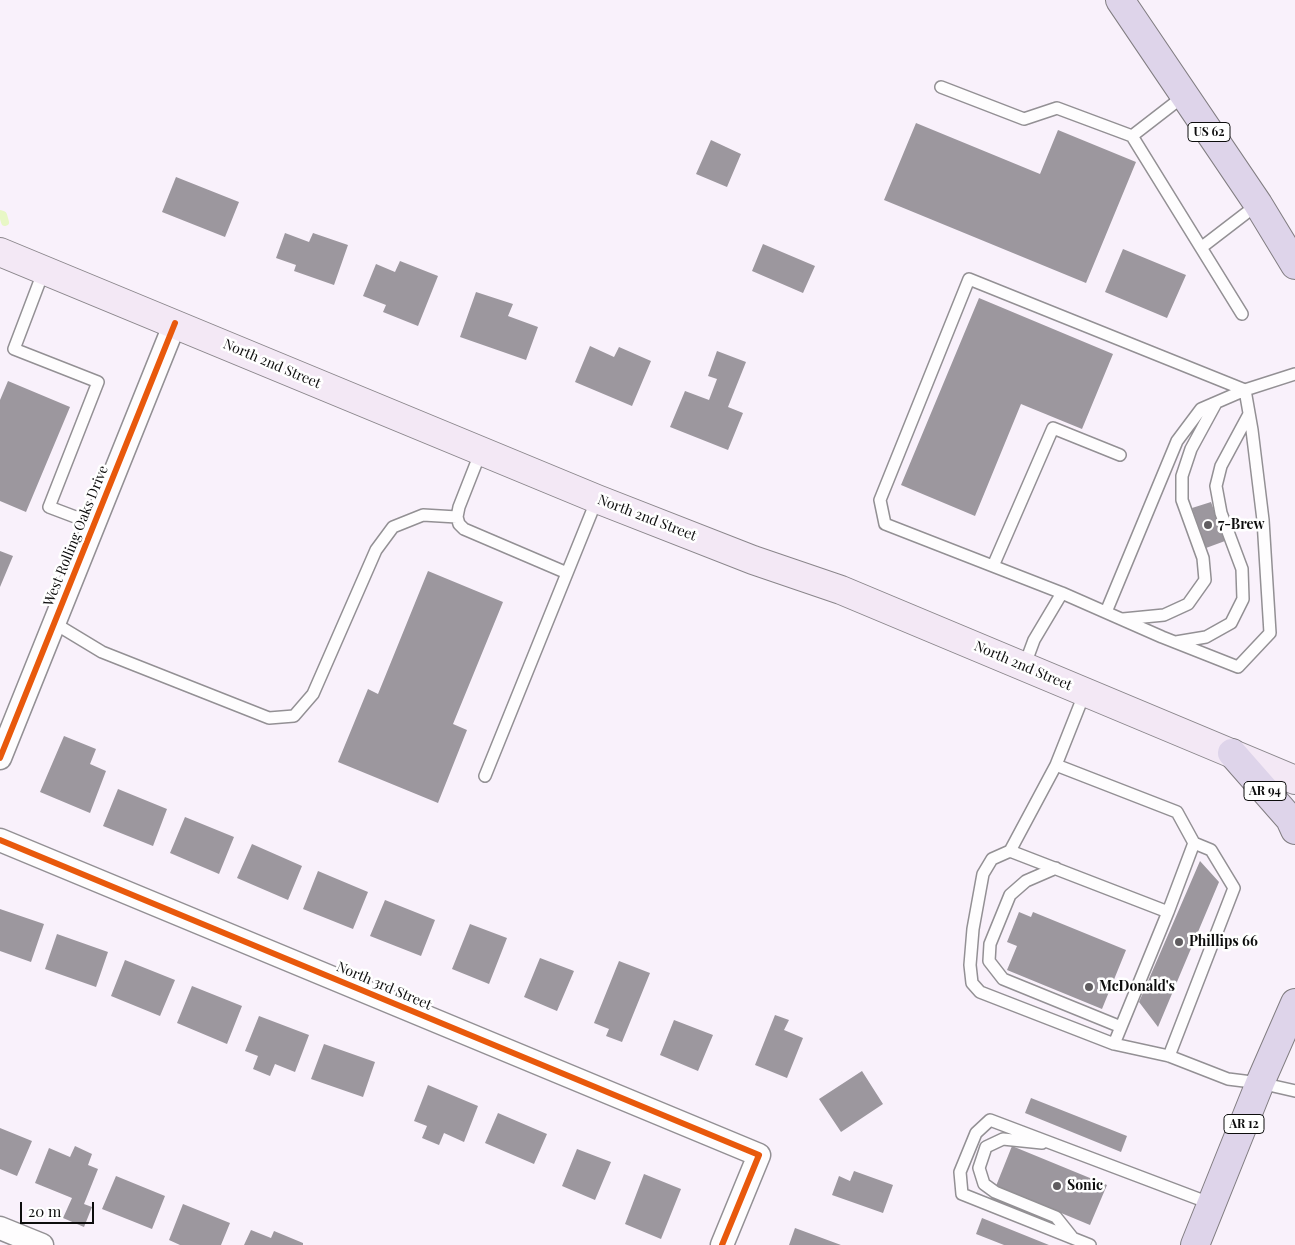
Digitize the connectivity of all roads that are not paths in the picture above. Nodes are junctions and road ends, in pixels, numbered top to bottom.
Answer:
1 (1120, 0) edge
2 (941, 87) dead end
3 (1184, 95) junction
4 (1132, 136) junction
5 (1258, 204) junction
6 (1202, 247) junction
7 (0, 252) edge
8 (1295, 265) edge
9 (44, 270) junction
10 (1242, 314) dead end
11 (174, 323) junction
12 (1295, 374) edge
13 (1245, 390) junction
14 (1216, 403) junction
15 (1249, 414) junction
16 (481, 451) junction
17 (1120, 455) dead end
18 (597, 499) junction
19 (457, 517) junction
20 (94, 524) junction
21 (993, 566) junction
22 (567, 573) junction
23 (1062, 593) junction
24 (1106, 612) junction
25 (1122, 619) junction
26 (54, 623) junction
27 (1175, 642) junction
28 (1024, 667) junction
29 (1085, 692) junction
30 (1232, 753) junction
31 (0, 758) edge
32 (1056, 765) junction
33 (484, 776) dead end
34 (1295, 780) edge
35 (1295, 830) edge
36 (0, 840) edge
37 (1194, 843) junction
38 (1010, 851) junction
39 (1056, 868) junction
40 (1168, 912) junction
41 (1295, 1003) edge
42 (1121, 1028) junction
43 (1114, 1044) junction
44 (1169, 1056) junction
45 (1260, 1083) junction
46 (1295, 1091) edge
47 (1051, 1143) junction
48 (1212, 1204) junction
49 (0, 1228) edge
50 (1073, 1239) junction
51 (42, 1245) edge
52 (722, 1245) edge
53 (1090, 1245) edge
54 (1195, 1245) edge

1 - 3 highway, US 62
2 - 4 lane
3 - 4 lane
3 - 5 highway, US 62
4 - 6 lane
5 - 6 lane
5 - 8 highway, US 62
6 - 10 lane
7 - 9 main road, North 2nd Street / AR 94
9 - 11 main road, North 2nd Street / AR 94
9 - 20 lane
11 - 16 main road, North 2nd Street / AR 94
11 - 20 street, West Rolling Oaks Drive
12 - 13 lane
13 - 14 lane
13 - 15 lane
13 - 21 lane
14 - 24 lane
14 - 25 lane
15 - 27 lane
15 - 27 lane
16 - 18 main road, North 2nd Street / AR 94
16 - 19 lane
17 - 21 lane
18 - 22 lane
18 - 28 main road, North 2nd Street / AR 94
19 - 22 lane
19 - 26 lane
20 - 26 street, West Rolling Oaks Drive
21 - 23 lane
22 - 33 lane
23 - 24 lane
23 - 28 lane
24 - 25 lane
25 - 27 lane
26 - 31 street, West Rolling Oaks Drive
28 - 29 main road, North 2nd Street / AR 94
29 - 30 main road, North 2nd Street / AR 94
29 - 32 lane
30 - 34 main road, North 2nd Street / AR 94
30 - 35 highway, AR 94
32 - 37 lane
32 - 38 lane
36 - 52 street, North 3rd Street
37 - 40 lane
37 - 44 lane
38 - 39 lane
38 - 43 lane
39 - 40 lane
39 - 42 lane
40 - 42 lane
41 - 45 highway, AR 12
42 - 43 lane
43 - 44 lane
44 - 45 lane
45 - 46 lane
45 - 48 highway, AR 12
47 - 48 lane
47 - 50 lane
47 - 50 lane
48 - 54 highway, AR 12
49 - 51 street
50 - 53 lane

